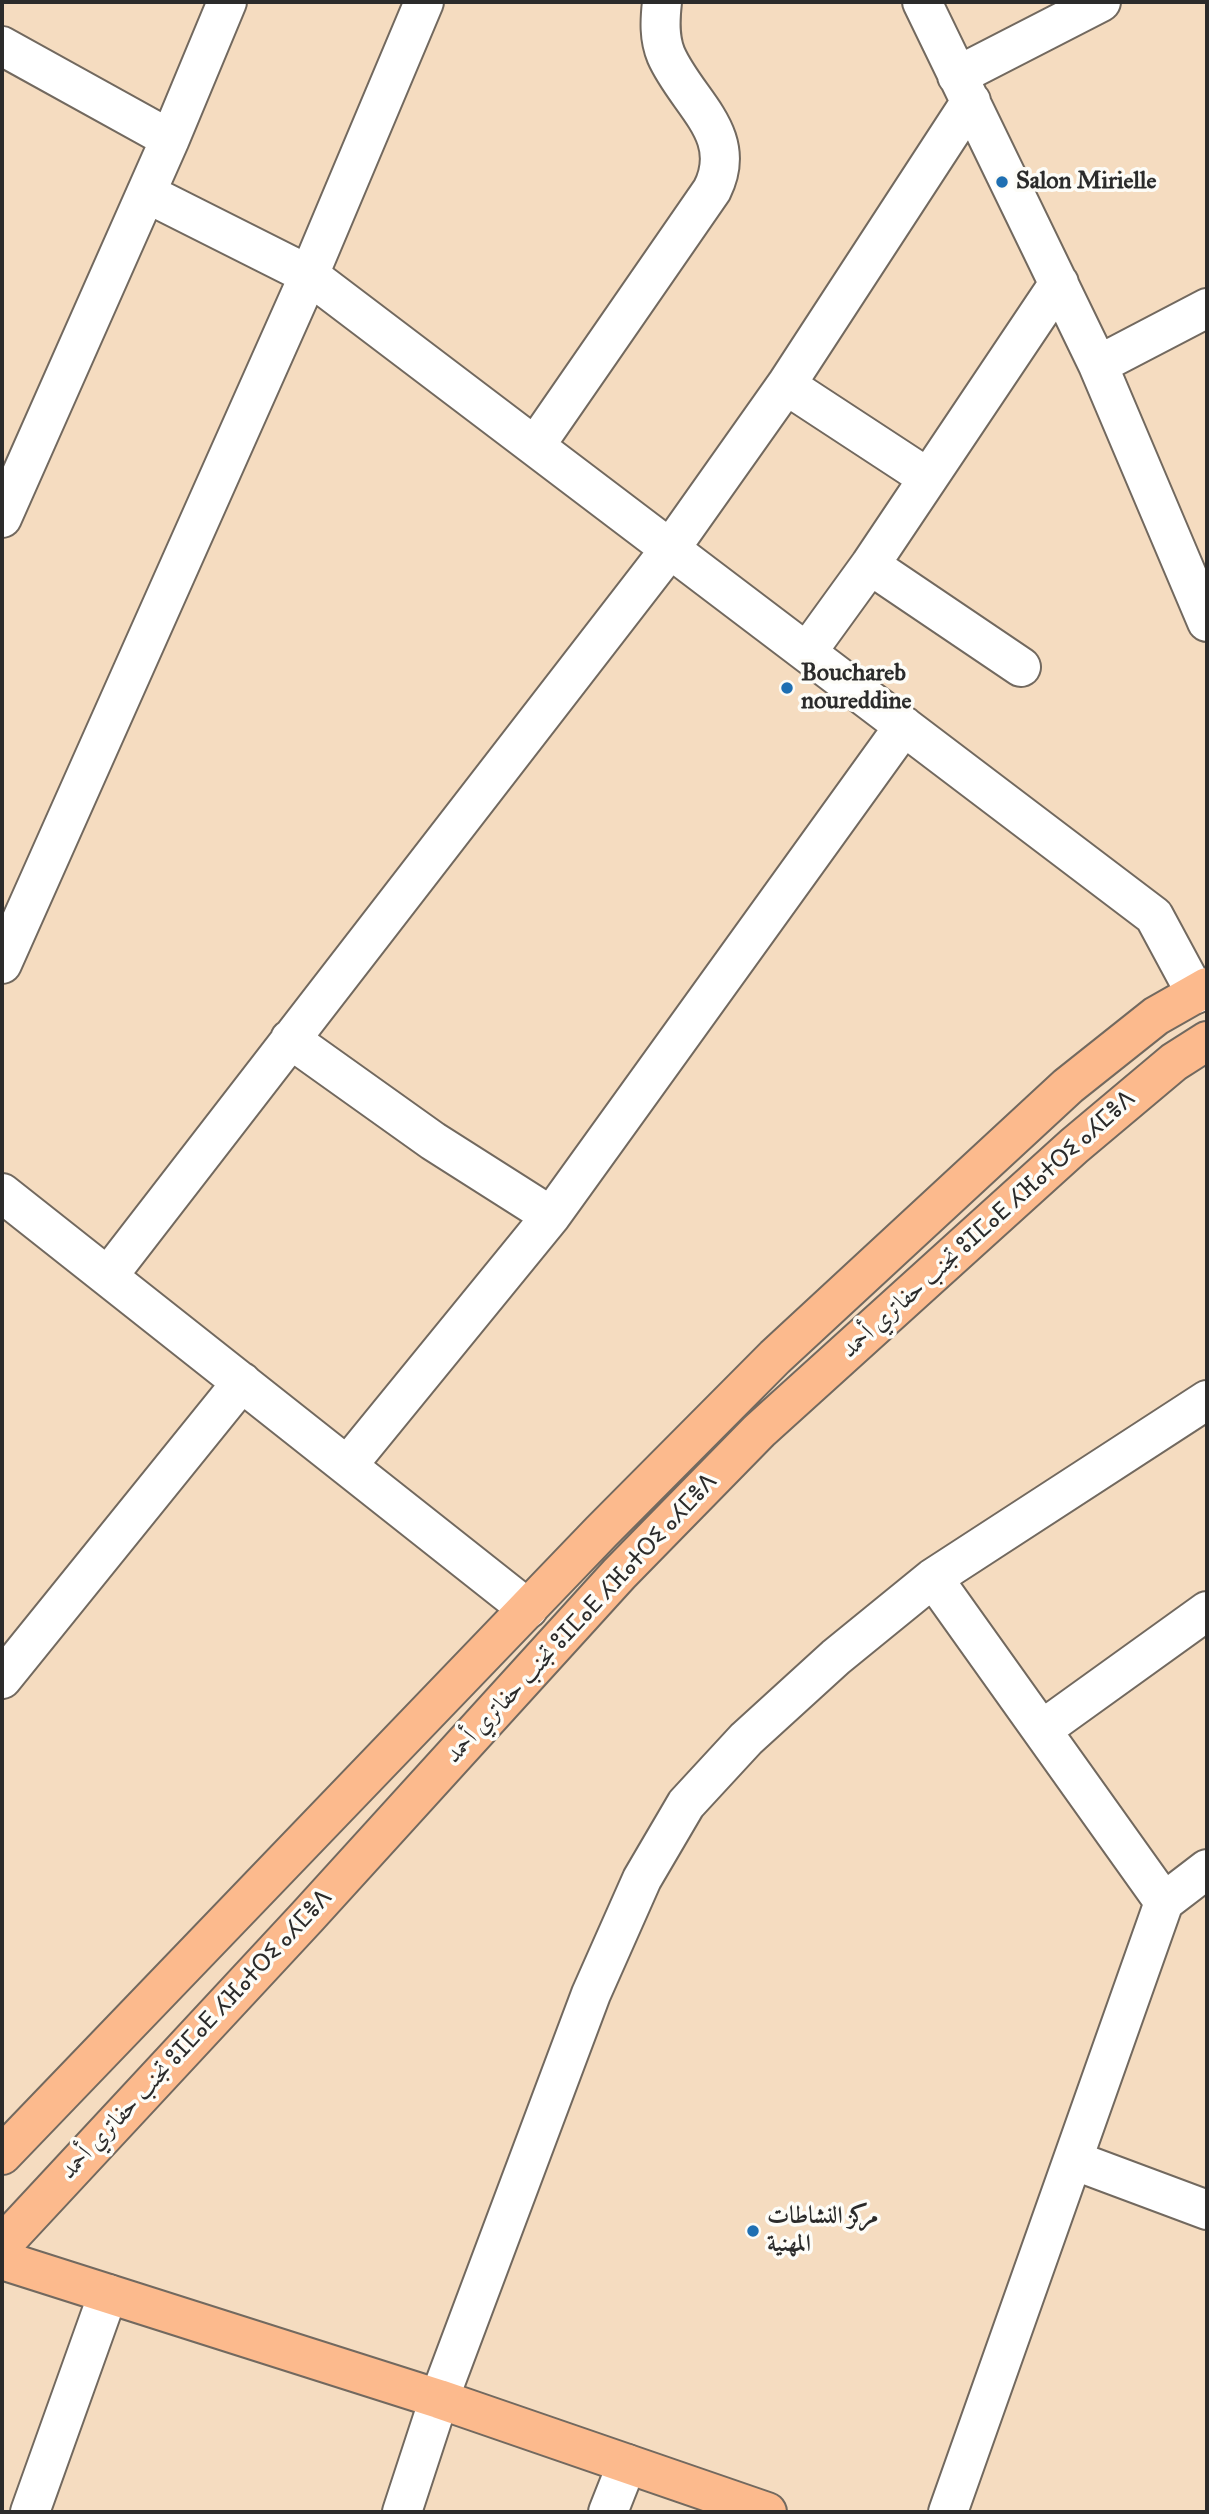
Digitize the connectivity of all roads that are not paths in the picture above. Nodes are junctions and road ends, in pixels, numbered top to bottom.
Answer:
1 (226, 2) edge
2 (424, 2) edge
3 (662, 2) edge
4 (922, 2) edge
5 (1101, 2) edge
6 (3, 48) edge
7 (964, 88) junction
8 (170, 139) junction
9 (146, 193) junction
10 (309, 275) junction
11 (1059, 283) junction
12 (1207, 308) edge
13 (1098, 365) junction
14 (786, 385) junction
15 (535, 446) junction
16 (928, 478) junction
17 (2, 518) edge
18 (670, 549) junction
19 (870, 565) junction
20 (1207, 622) edge
21 (807, 652) junction
22 (1021, 667) dead end
23 (904, 726) junction
24 (2, 964) edge
25 (1201, 990) edge
26 (290, 1039) junction
27 (1207, 1041) edge
28 (2, 1193) edge
29 (551, 1216) junction
30 (108, 1276) junction
31 (242, 1382) junction
32 (1207, 1400) edge
33 (347, 1466) junction
34 (933, 1578) junction
35 (528, 1609) junction
36 (1207, 1611) edge
37 (2, 1679) edge
38 (1043, 1729) junction
39 (1207, 1869) edge
40 (1164, 1902) junction
41 (2, 2155) edge
42 (1073, 2160) junction
43 (1207, 2210) edge
44 (2, 2245) edge
45 (2, 2260) edge
46 (107, 2294) junction
47 (439, 2399) junction
48 (627, 2464) junction
49 (30, 2512) edge
50 (402, 2512) edge
51 (608, 2512) edge
52 (767, 2512) edge
53 (948, 2512) edge

1 - 8 street
2 - 10 street
3 - 15 street
4 - 7 street
5 - 7 street
6 - 8 street
7 - 11 street
7 - 14 street
8 - 9 street
9 - 10 street
9 - 17 street
10 - 15 street
10 - 24 street
11 - 13 street
11 - 16 street
12 - 13 street
13 - 20 street
14 - 16 street
14 - 18 street
15 - 18 street
16 - 19 street
18 - 21 street
18 - 26 street
19 - 21 street
19 - 22 street
21 - 23 street
23 - 25 street
23 - 29 street
25 - 35 main road, تجنب حفاتري أحمد ⵓⵊⵎⴰⴹ ⵃⴼⴰⵜⵔⵉ ⴰⵃⵎⴻⴷ
26 - 29 street
26 - 30 street
27 - 44 main road, تجنب حفاتري أحمد ⵓⵊⵎⴰⴹ ⵃⴼⴰⵜⵔⵉ ⴰⵃⵎⴻⴷ
28 - 30 street
29 - 33 street
30 - 31 street
31 - 33 street
31 - 37 street
32 - 34 street
33 - 35 street
34 - 38 street
34 - 47 street
35 - 41 main road, تجنب حفاتري أحمد ⵓⵊⵎⴰⴹ ⵃⴼⴰⵜⵔⵉ ⴰⵃⵎⴻⴷ
36 - 38 street
38 - 40 street
39 - 40 street
40 - 42 street
42 - 43 street
42 - 53 street
45 - 46 main road
46 - 47 main road
46 - 49 street
47 - 48 main road
47 - 50 street
48 - 51 street
48 - 52 main road

